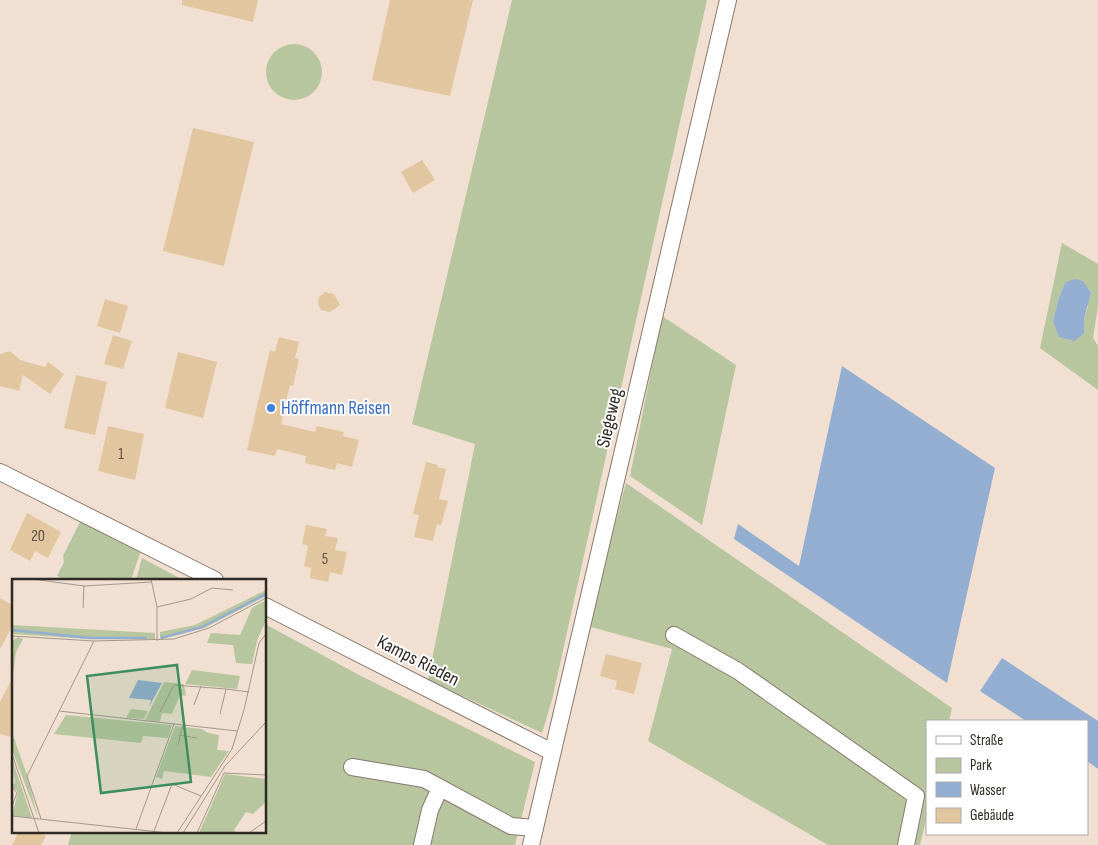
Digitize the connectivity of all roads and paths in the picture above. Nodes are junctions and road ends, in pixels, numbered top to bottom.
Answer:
1 (728, 0) edge
2 (0, 472) edge
3 (212, 579) edge
4 (266, 607) edge
5 (674, 636) dead end
6 (552, 752) junction
7 (352, 767) dead end
8 (440, 788) junction
9 (535, 828) junction
10 (422, 845) edge
11 (531, 845) edge
12 (906, 845) edge

1 - 6 street, Siegeweg
2 - 3 street
4 - 6 street, Kamps Rieden
5 - 12 street
6 - 9 street, Siegeweg
7 - 8 street
8 - 9 street
8 - 10 street
9 - 11 street, Siegeweg

